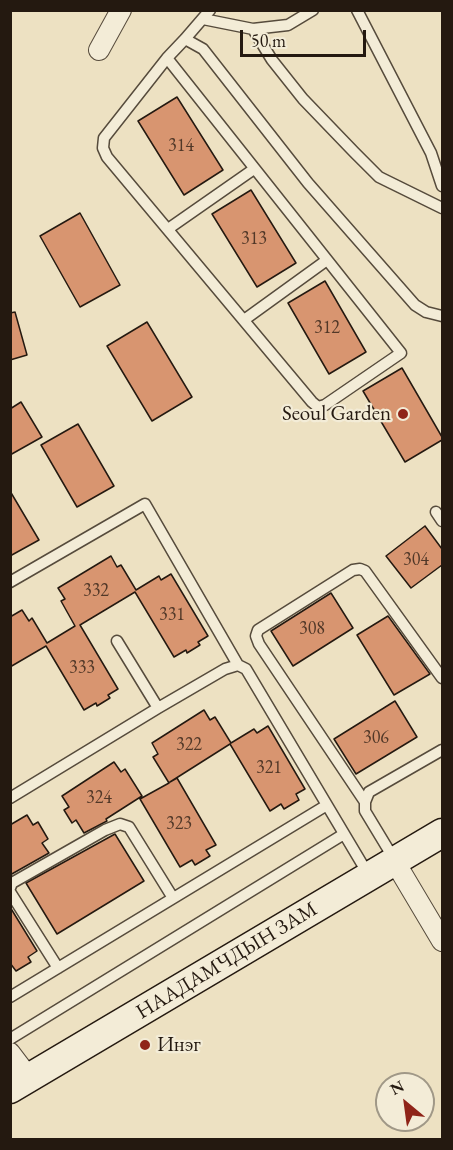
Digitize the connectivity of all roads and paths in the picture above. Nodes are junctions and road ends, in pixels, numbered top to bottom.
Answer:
1 (120, 10) edge
2 (313, 10) edge
3 (357, 10) edge
4 (206, 15) edge
5 (253, 29) junction
6 (185, 39) junction
7 (99, 50) dead end
8 (167, 58) junction
9 (254, 169) junction
10 (442, 186) edge
11 (442, 208) edge
12 (168, 229) junction
13 (327, 260) junction
14 (442, 316) edge
15 (244, 320) junction
16 (10, 582) edge
17 (117, 641) dead end
18 (238, 665) junction
19 (442, 678) edge
20 (158, 708) junction
21 (442, 750) edge
22 (10, 798) edge
23 (364, 802) junction
24 (327, 805) junction
25 (442, 833) edge
26 (344, 834) junction
27 (395, 862) junction
28 (370, 877) junction
29 (10, 890) edge
30 (173, 898) junction
31 (442, 940) edge
32 (58, 968) junction
33 (10, 997) edge
34 (10, 1039) edge
35 (10, 1053) edge
36 (15, 1099) edge

1 - 7 street
2 - 5 lane
3 - 10 lane
4 - 5 lane
4 - 6 lane
5 - 11 lane
6 - 8 lane
6 - 14 lane
8 - 9 lane
8 - 12 lane
9 - 12 lane
9 - 13 lane
12 - 15 lane
13 - 15 lane
13 - 15 lane
16 - 18 lane
17 - 20 lane
18 - 20 lane
18 - 24 lane
19 - 23 lane
20 - 22 lane
21 - 23 lane
23 - 27 lane
24 - 26 lane
24 - 30 lane
25 - 27 main road, НААДАМЧДЫН ЗАМ
26 - 28 lane
26 - 34 lane
27 - 28 main road, НААДАМЧДЫН ЗАМ
27 - 31 street
28 - 36 main road, НААДАМЧДЫН ЗАМ
29 - 30 lane
29 - 32 lane
30 - 32 lane
32 - 33 lane
35 - 36 street

